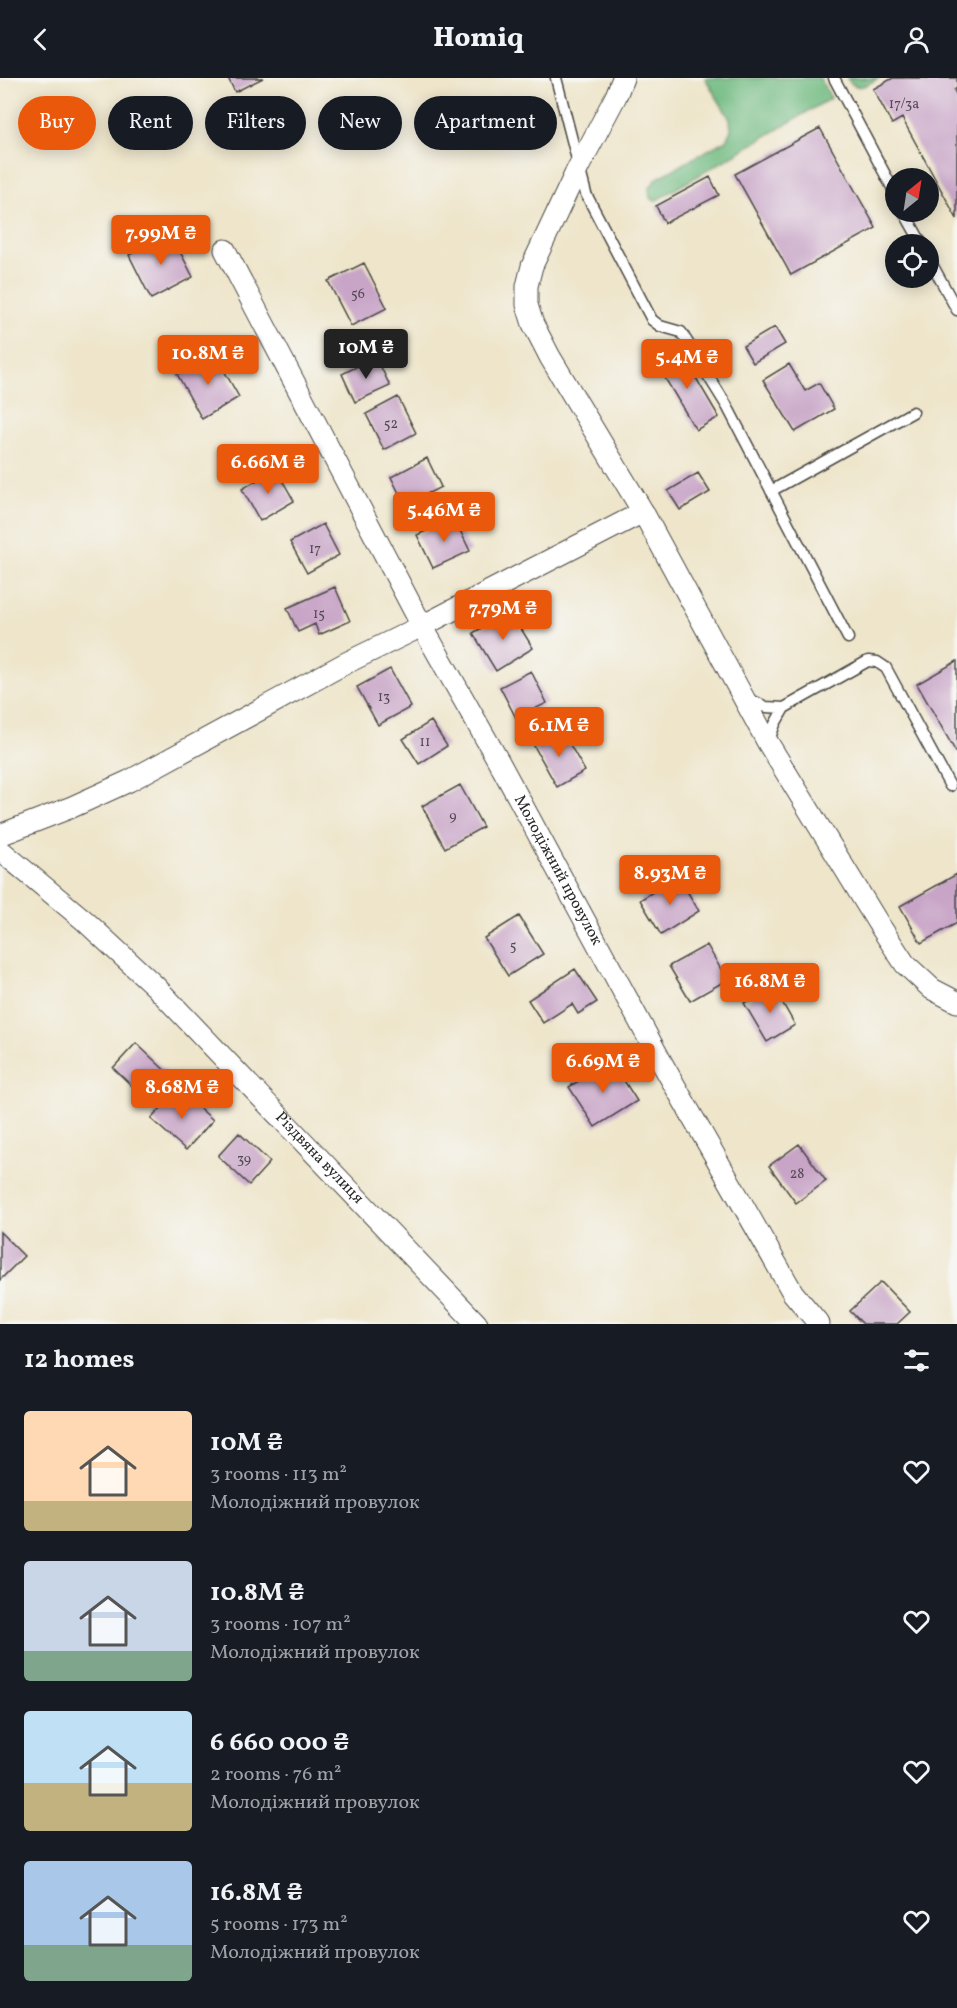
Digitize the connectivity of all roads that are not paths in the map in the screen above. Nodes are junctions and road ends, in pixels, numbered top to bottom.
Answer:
1 (556, 78) edge
2 (622, 78) edge
3 (834, 78) edge
4 (578, 168) junction
5 (885, 174) edge
6 (225, 250) dead end
7 (939, 277) edge
8 (957, 310) edge
9 (913, 412) dead end
10 (771, 491) junction
11 (643, 512) junction
12 (422, 626) junction
13 (848, 638) dead end
14 (742, 695) junction
15 (784, 708) junction
16 (768, 743) junction
17 (950, 786) dead end
18 (0, 835) edge
19 (0, 850) edge
20 (957, 1002) edge
21 (477, 1324) edge
22 (819, 1324) edge

1 - 4 lane
2 - 4 street
3 - 5 lane
4 - 10 lane
4 - 11 street
6 - 12 street, Молодіжний провулок
7 - 8 lane
9 - 10 lane
10 - 13 lane
11 - 12 street
11 - 14 street
12 - 18 street
12 - 22 street, Молодіжний провулок
14 - 15 lane
14 - 16 street
15 - 16 lane
15 - 17 lane
16 - 20 street
19 - 21 street, Різдвяна вулиця

